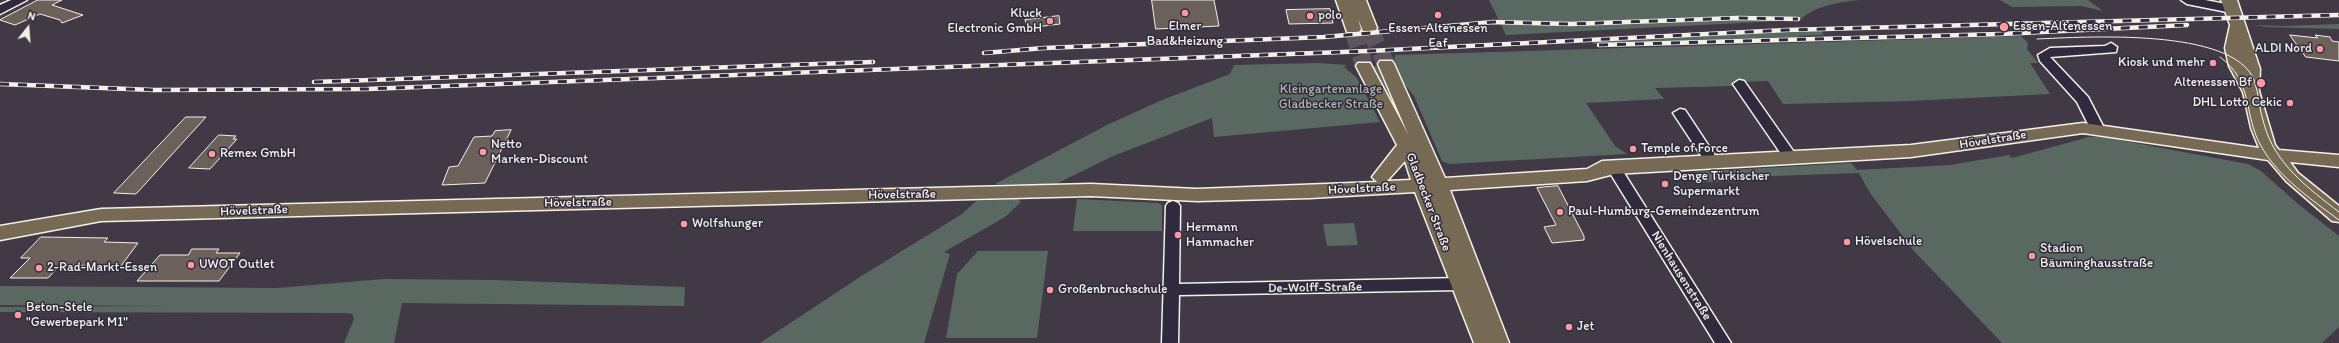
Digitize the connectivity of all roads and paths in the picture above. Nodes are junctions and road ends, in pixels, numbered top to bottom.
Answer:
1 (20, 0) edge
2 (1344, 0) edge
3 (1358, 0) edge
4 (2187, 0) edge
5 (2231, 4) edge
6 (0, 10) edge
7 (1369, 28) tunnel mouth
8 (1353, 29) tunnel mouth
9 (2111, 47) dead end
10 (1386, 64) tunnel mouth
11 (1364, 66) tunnel mouth
12 (1739, 84) dead end
13 (1680, 114) dead end
14 (2098, 130) junction
15 (1406, 145) junction
16 (2272, 155) junction
17 (1791, 158) junction
18 (2339, 161) edge
19 (1712, 163) junction
20 (1614, 168) junction
21 (1381, 177) junction
22 (1429, 180) junction
23 (1157, 191) junction
24 (1173, 206) dead end
25 (2339, 216) edge
26 (0, 233) edge
27 (1460, 284) junction
28 (1170, 290) junction
29 (1170, 343) edge
30 (1484, 343) edge
31 (1499, 343) edge
32 (1723, 343) edge

1 - 6 street
2 - 8 main road
3 - 7 main road
4 - 5 street
5 - 16 main road
9 - 14 street
10 - 22 main road, Gladbecker Straße
11 - 15 main road, Gladbecker Straße
12 - 17 street
13 - 19 street
14 - 16 main road, Hövelstraße
14 - 17 main road, Hövelstraße
15 - 21 main road
15 - 22 main road, Gladbecker Straße
16 - 18 main road, Hövelstraße
16 - 25 main road
17 - 19 main road, Hövelstraße
19 - 20 main road, Hövelstraße
20 - 22 main road, Hövelstraße
20 - 32 street, Nienhausenstraße
21 - 22 main road, Hövelstraße
21 - 23 main road, Hövelstraße
22 - 23 main road, Hövelstraße
22 - 27 main road, Gladbecker Straße
22 - 31 main road, Gladbecker Straße
23 - 26 main road, Hövelstraße
24 - 28 street
27 - 28 street, De-Wolff-Straße
27 - 30 main road, Gladbecker Straße
28 - 29 street

